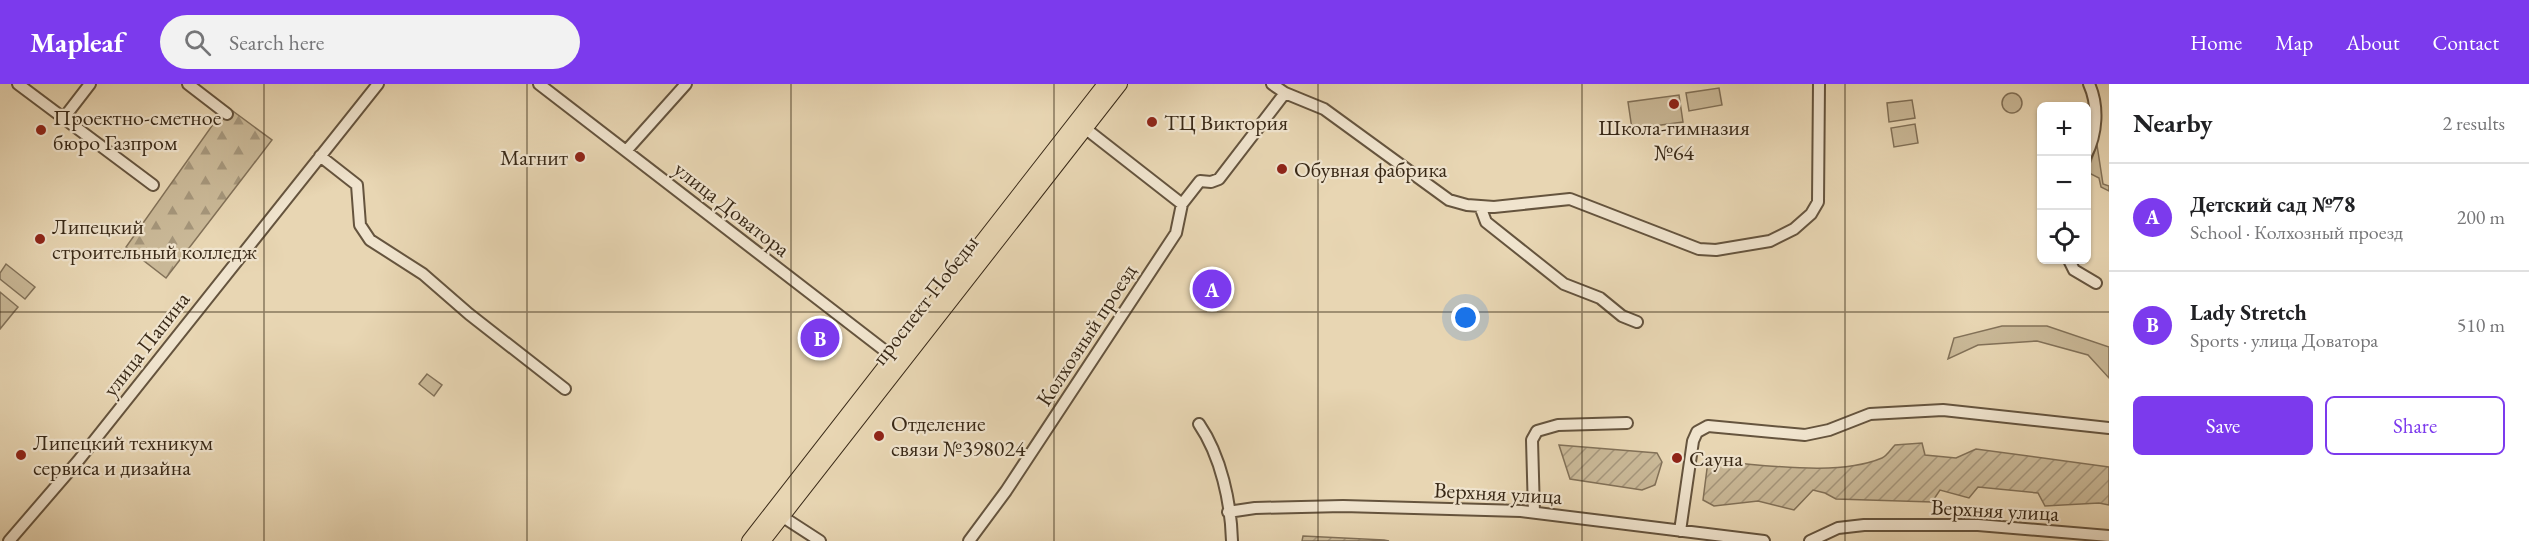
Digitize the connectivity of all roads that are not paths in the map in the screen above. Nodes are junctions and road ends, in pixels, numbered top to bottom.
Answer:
1 (18, 84) edge
2 (90, 84) edge
3 (188, 84) edge
4 (378, 84) edge
5 (539, 84) edge
6 (686, 84) edge
7 (1105, 84) edge
8 (1120, 84) edge
9 (1272, 84) edge
10 (1819, 84) edge
11 (2089, 84) edge
12 (1285, 93) junction
13 (227, 114) dead end
14 (63, 119) junction
15 (1086, 129) junction
16 (2091, 145) edge
17 (626, 151) junction
18 (320, 156) junction
19 (153, 185) dead end
20 (1182, 204) junction
21 (1480, 206) junction
22 (2071, 264) edge
23 (2096, 283) dead end
24 (1637, 322) dead end
25 (897, 361) junction
26 (565, 389) dead end
27 (1627, 423) dead end
28 (1199, 424) dead end
29 (2109, 428) edge
30 (1228, 512) junction
31 (1534, 512) junction
32 (783, 517) junction
33 (1680, 531) junction
34 (2109, 536) edge
35 (9, 541) edge
36 (749, 541) edge
37 (763, 541) edge
38 (820, 541) edge
39 (969, 541) edge
40 (1232, 541) edge
41 (1764, 541) edge
42 (1810, 541) edge

1 - 14 street
2 - 14 street
3 - 13 street
4 - 18 street, улица Папина
5 - 17 street, улица Доватора
6 - 17 street
7 - 25 main road, проспект Победы
8 - 15 main road, проспект Победы
9 - 12 street
10 - 21 street
11 - 16 street
12 - 20 street, Колхозный проезд
12 - 21 street
14 - 19 street
15 - 20 street
15 - 25 main road, проспект Победы
17 - 25 street, улица Доватора
18 - 26 street
18 - 35 street, улица Папина
20 - 39 street, Колхозный проезд
21 - 24 street
22 - 23 street
25 - 32 main road, проспект Победы
25 - 36 main road, проспект Победы
27 - 31 street
28 - 30 street
29 - 33 street
30 - 31 street, Верхняя улица
30 - 40 street
31 - 33 street, Верхняя улица
32 - 37 main road, проспект Победы
32 - 38 street
33 - 41 street, Верхняя улица
34 - 42 street, Верхняя улица

